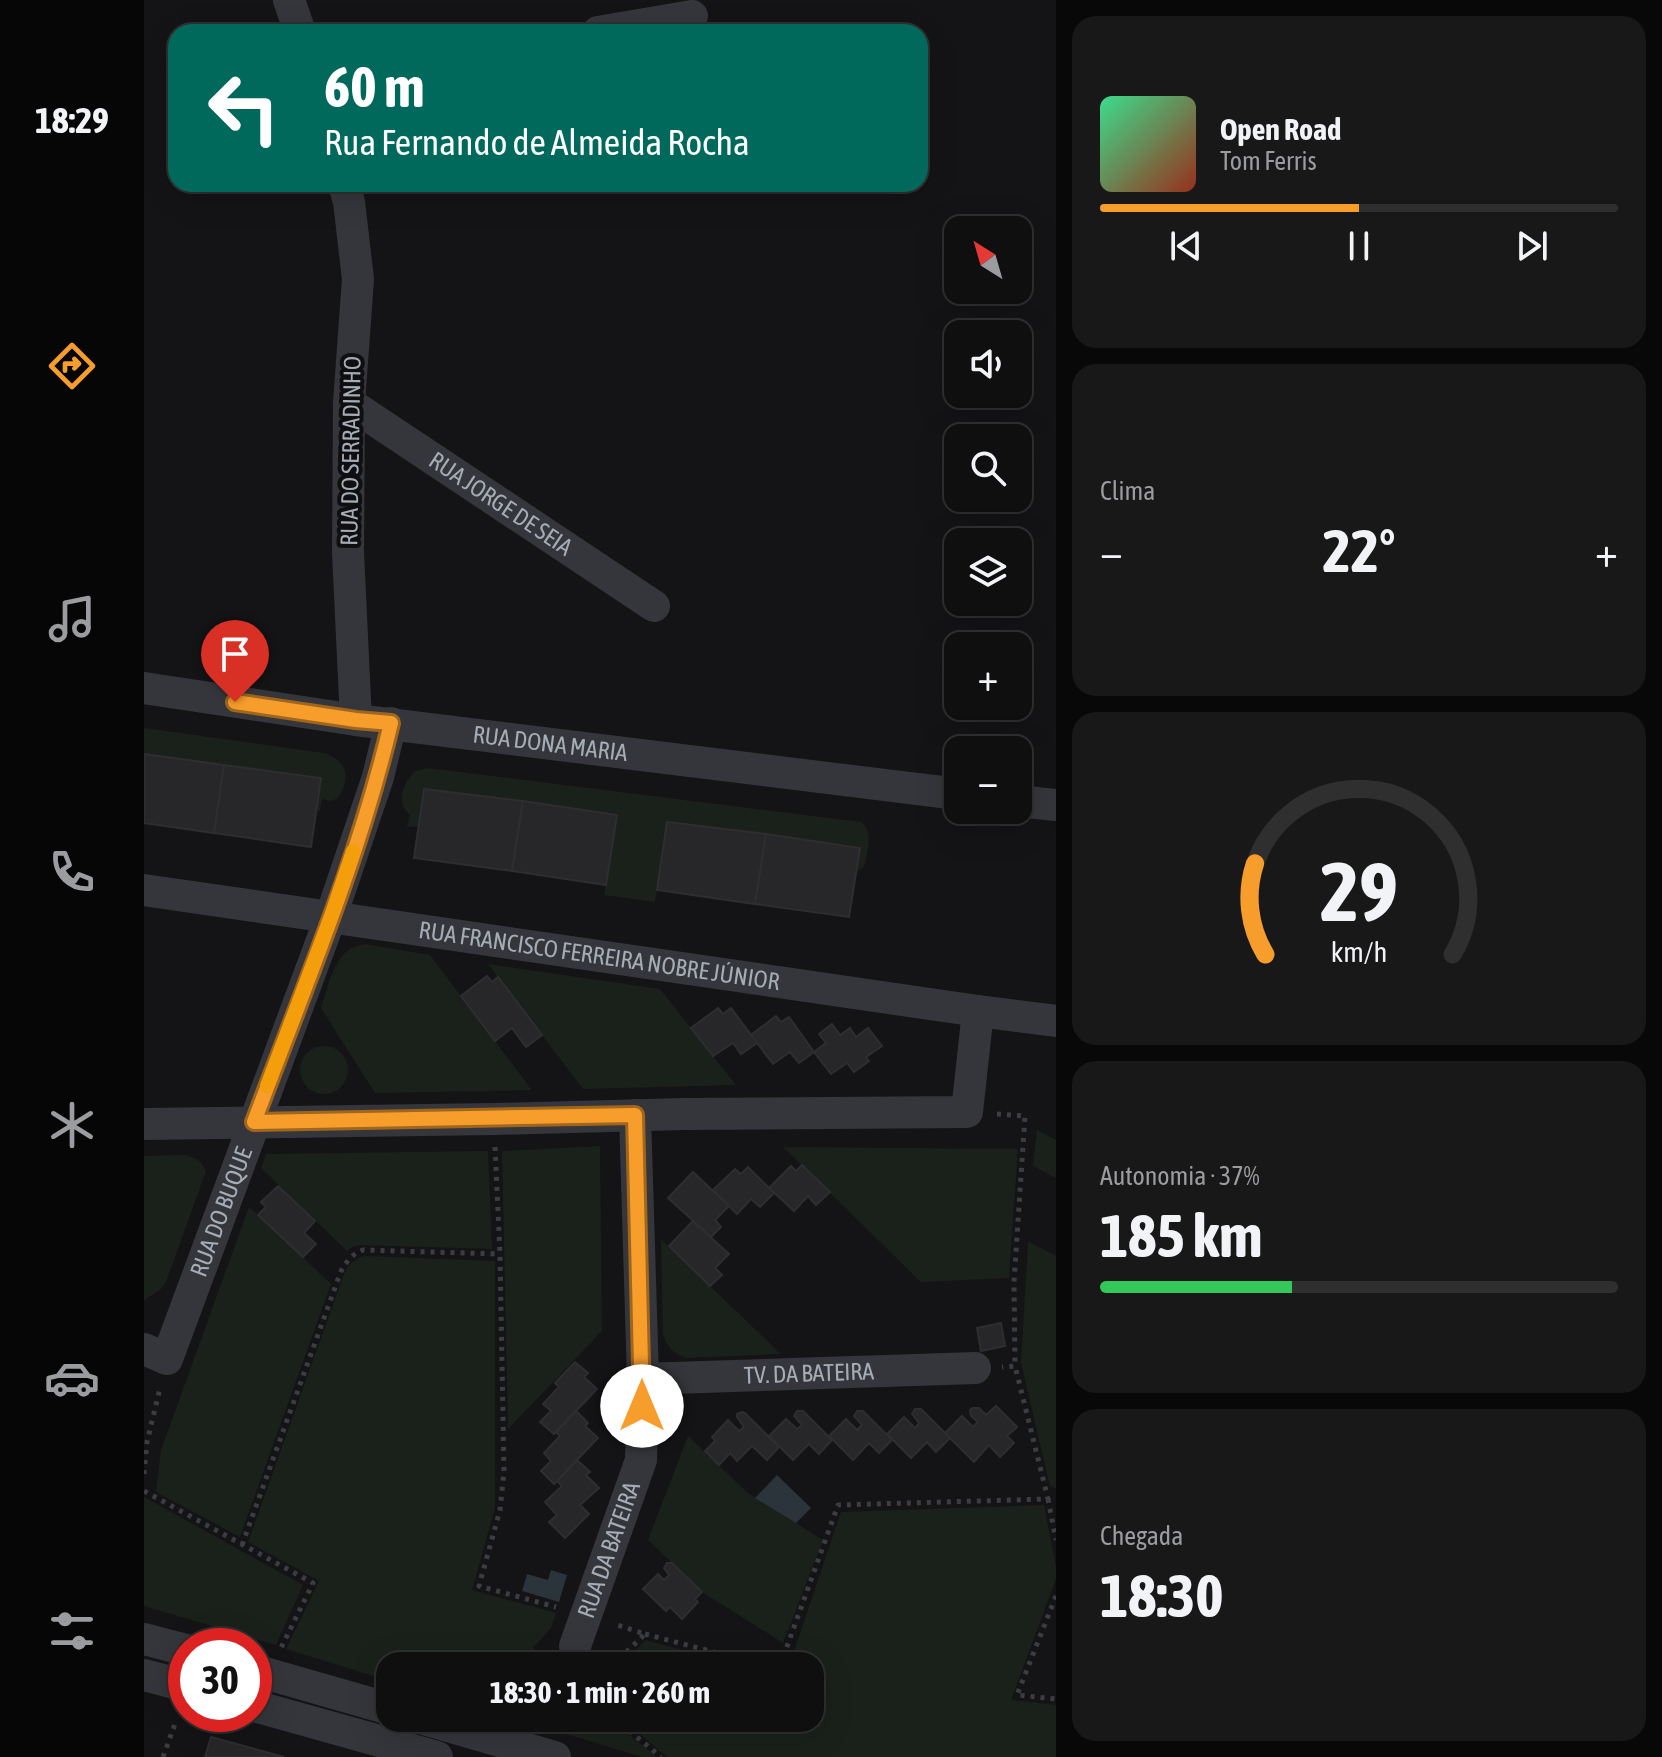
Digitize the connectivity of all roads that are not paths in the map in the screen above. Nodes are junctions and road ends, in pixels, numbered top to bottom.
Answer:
1 (289, 0) edge
2 (692, 16) dead end
3 (297, 24) edge
4 (645, 24) edge
5 (346, 192) edge
6 (349, 403) junction
7 (654, 606) dead end
8 (144, 688) edge
9 (356, 720) junction
10 (391, 723) junction
11 (944, 792) edge
12 (1032, 802) edge
13 (1056, 805) edge
14 (147, 898) edge
15 (331, 916) junction
16 (978, 1011) junction
17 (1056, 1021) edge
18 (635, 1115) junction
19 (254, 1122) junction
20 (144, 1124) edge
21 (156, 1354) edge
22 (975, 1368) road end
23 (643, 1379) junction
24 (144, 1639) edge
25 (168, 1645) edge
26 (575, 1646) dead end
27 (144, 1675) edge
28 (272, 1675) edge
29 (168, 1681) edge
30 (376, 1705) edge
31 (272, 1711) edge
32 (468, 1732) edge
33 (437, 1757) edge
34 (555, 1757) edge

1 - 3 street
2 - 4 street
5 - 6 street, RUA DO SERRADINHO
6 - 7 street, RUA JORGE DE SEIA
6 - 9 street, RUA DO SERRADINHO
8 - 9 street, RUA DONA MARIA
9 - 10 street, RUA DONA MARIA
10 - 11 street, RUA DONA MARIA
10 - 15 street, RUA DO BUQUE
12 - 13 street
14 - 15 street, RUA FRANCISCO FERREIRA NOBRE JÚNIOR
15 - 16 street, RUA FRANCISCO FERREIRA NOBRE JÚNIOR
15 - 19 street, RUA DO BUQUE
16 - 17 street, RUA FRANCISCO FERREIRA NOBRE JÚNIOR
16 - 18 street
18 - 19 street
18 - 23 street, RUA DA BATEIRA
19 - 20 street
19 - 21 street, RUA DO BUQUE
22 - 23 street, TV. DA BATEIRA
23 - 26 street, RUA DA BATEIRA
24 - 25 street
27 - 29 street
28 - 30 street
31 - 33 street
32 - 34 street

